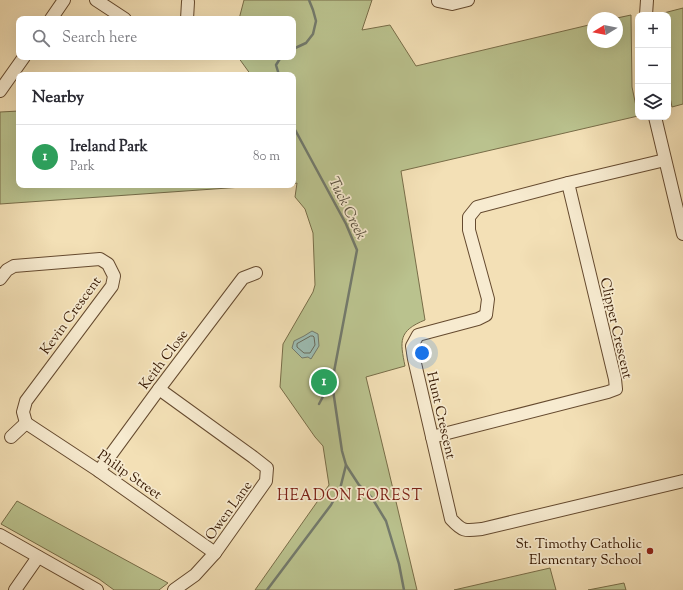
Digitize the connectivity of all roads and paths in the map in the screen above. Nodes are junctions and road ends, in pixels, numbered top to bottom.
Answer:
1 (64, 0) edge
2 (96, 0) edge
3 (468, 0) edge
4 (648, 0) edge
5 (188, 2) dead end
6 (438, 2) dead end
7 (646, 12) edge
8 (53, 16) edge
9 (120, 16) edge
10 (187, 16) edge
11 (22, 60) edge
12 (0, 91) edge
13 (656, 120) edge
14 (665, 160) junction
15 (568, 183) junction
16 (683, 234) edge
17 (256, 273) dead end
18 (0, 279) edge
19 (159, 388) junction
20 (26, 423) junction
21 (11, 437) dead end
22 (432, 437) junction
23 (99, 471) junction
24 (683, 481) edge
25 (0, 535) edge
26 (215, 553) junction
27 (38, 557) junction
28 (15, 590) edge
29 (97, 590) edge
30 (174, 590) edge

1 - 8 street
2 - 9 street
3 - 6 street
4 - 7 street
5 - 10 street
11 - 12 street
13 - 14 street
14 - 15 street, Hunt Crescent
14 - 16 street
15 - 22 street, Hunt Crescent
15 - 22 street, Clipper Crescent
17 - 19 street, Keith Close
18 - 20 street, Kevin Crescent
19 - 23 street, Keith Close
19 - 26 street, Owen Lane
20 - 21 street
20 - 23 street, Philip Street
22 - 24 street, Hunt Crescent
23 - 26 street, Philip Street
25 - 27 street
26 - 30 street, Owen Lane
27 - 28 street
27 - 29 street

